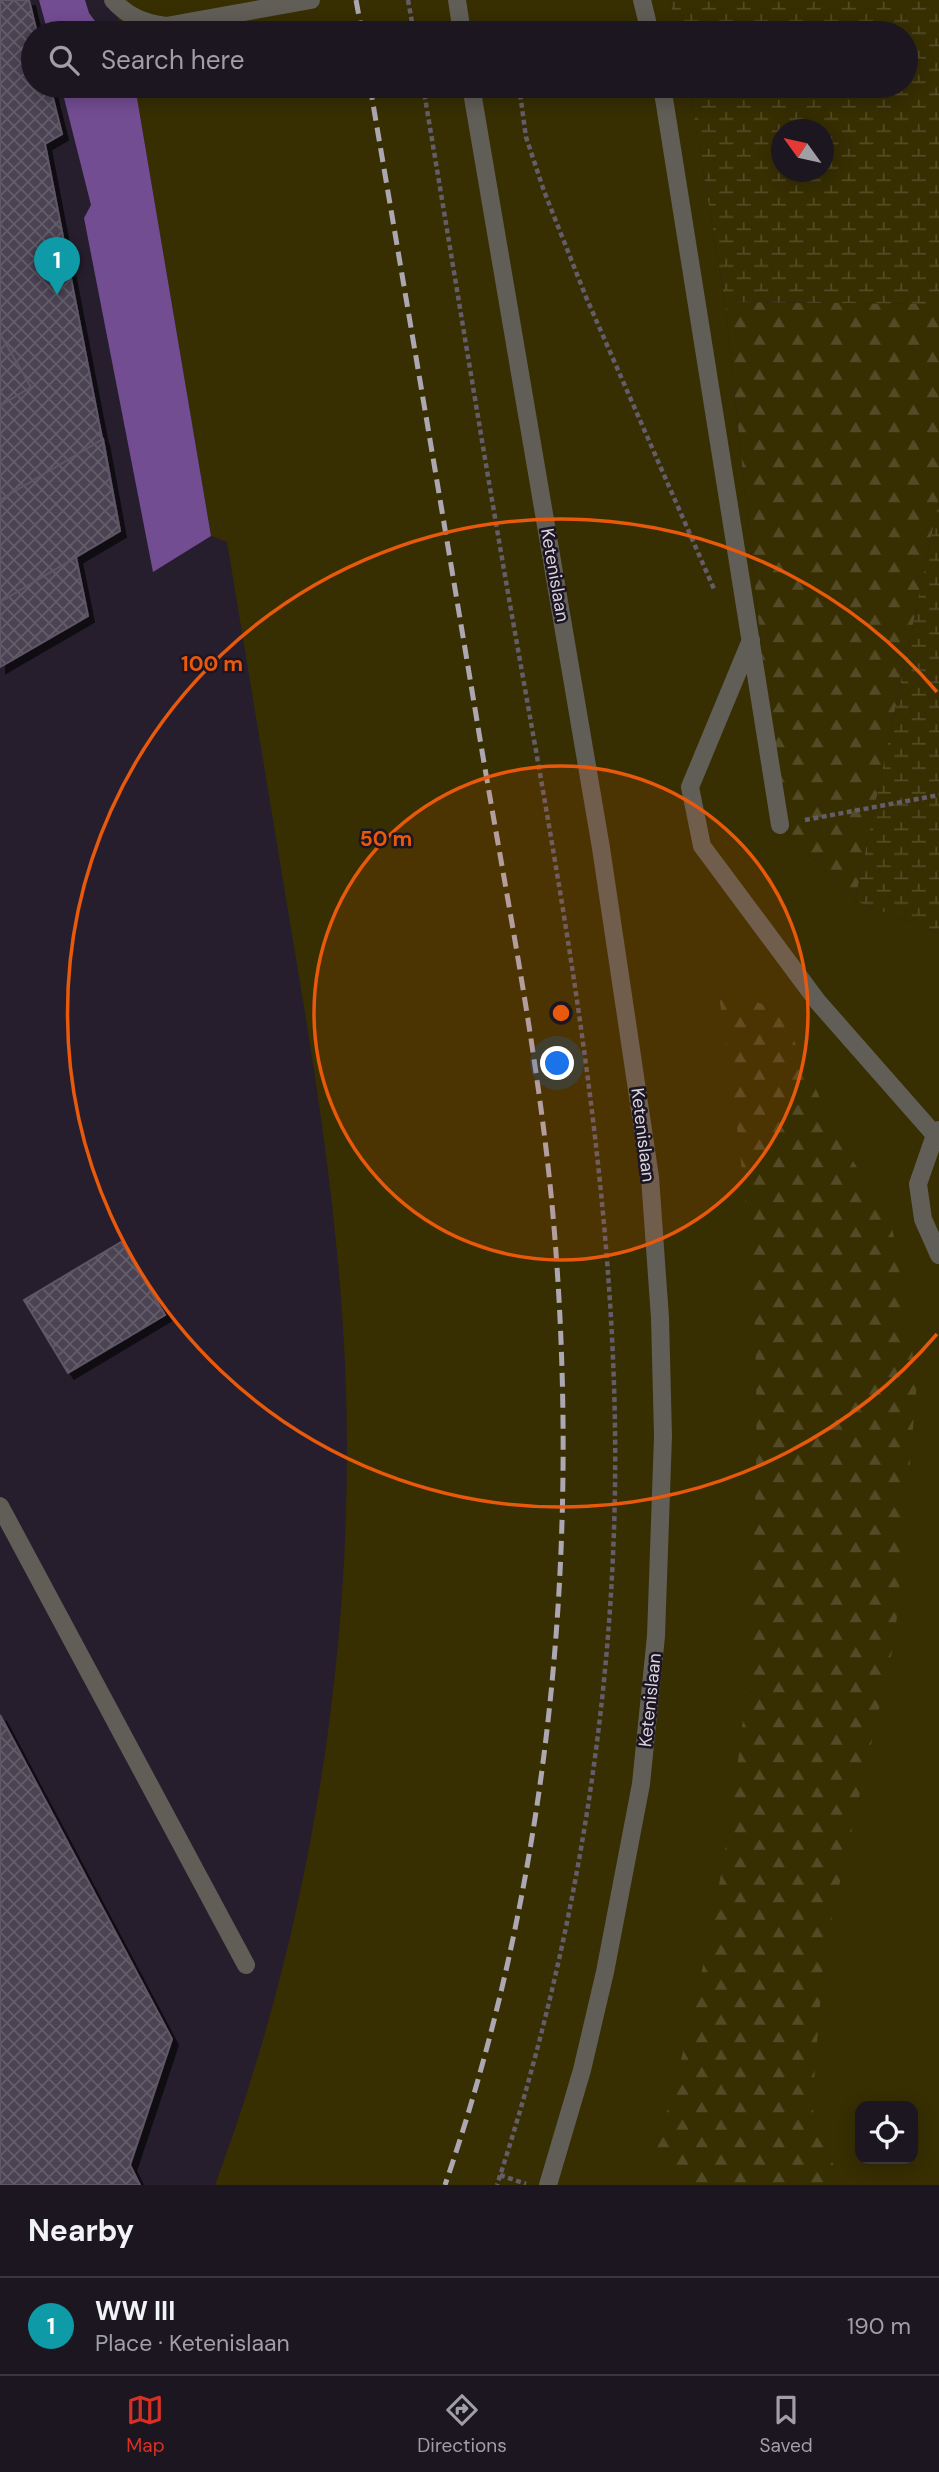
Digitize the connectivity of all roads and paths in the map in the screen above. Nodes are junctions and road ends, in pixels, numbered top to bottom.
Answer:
1 (113, 0) edge
2 (311, 0) edge
3 (408, 0) edge
4 (457, 0) edge
5 (642, 0) edge
6 (142, 21) edge
7 (194, 21) edge
8 (412, 21) edge
9 (460, 21) edge
10 (647, 21) edge
11 (425, 98) edge
12 (473, 98) edge
13 (521, 98) edge
14 (664, 98) edge
15 (716, 594) dead end
16 (751, 640) junction
17 (939, 795) edge
18 (780, 825) joint
19 (937, 1133) edge
20 (939, 1255) edge
21 (0, 1506) edge
22 (246, 1965) dead end
23 (500, 2175) junction
24 (497, 2185) edge
25 (528, 2185) edge
26 (548, 2185) edge

1 - 6 street
2 - 7 street
3 - 8 path
4 - 9 street
5 - 10 street
11 - 23 path
12 - 26 street, Ketenislaan
13 - 15 path
14 - 16 street
16 - 18 street
16 - 19 street
17 - 18 path
19 - 20 street
21 - 22 street
23 - 24 path
23 - 25 path

